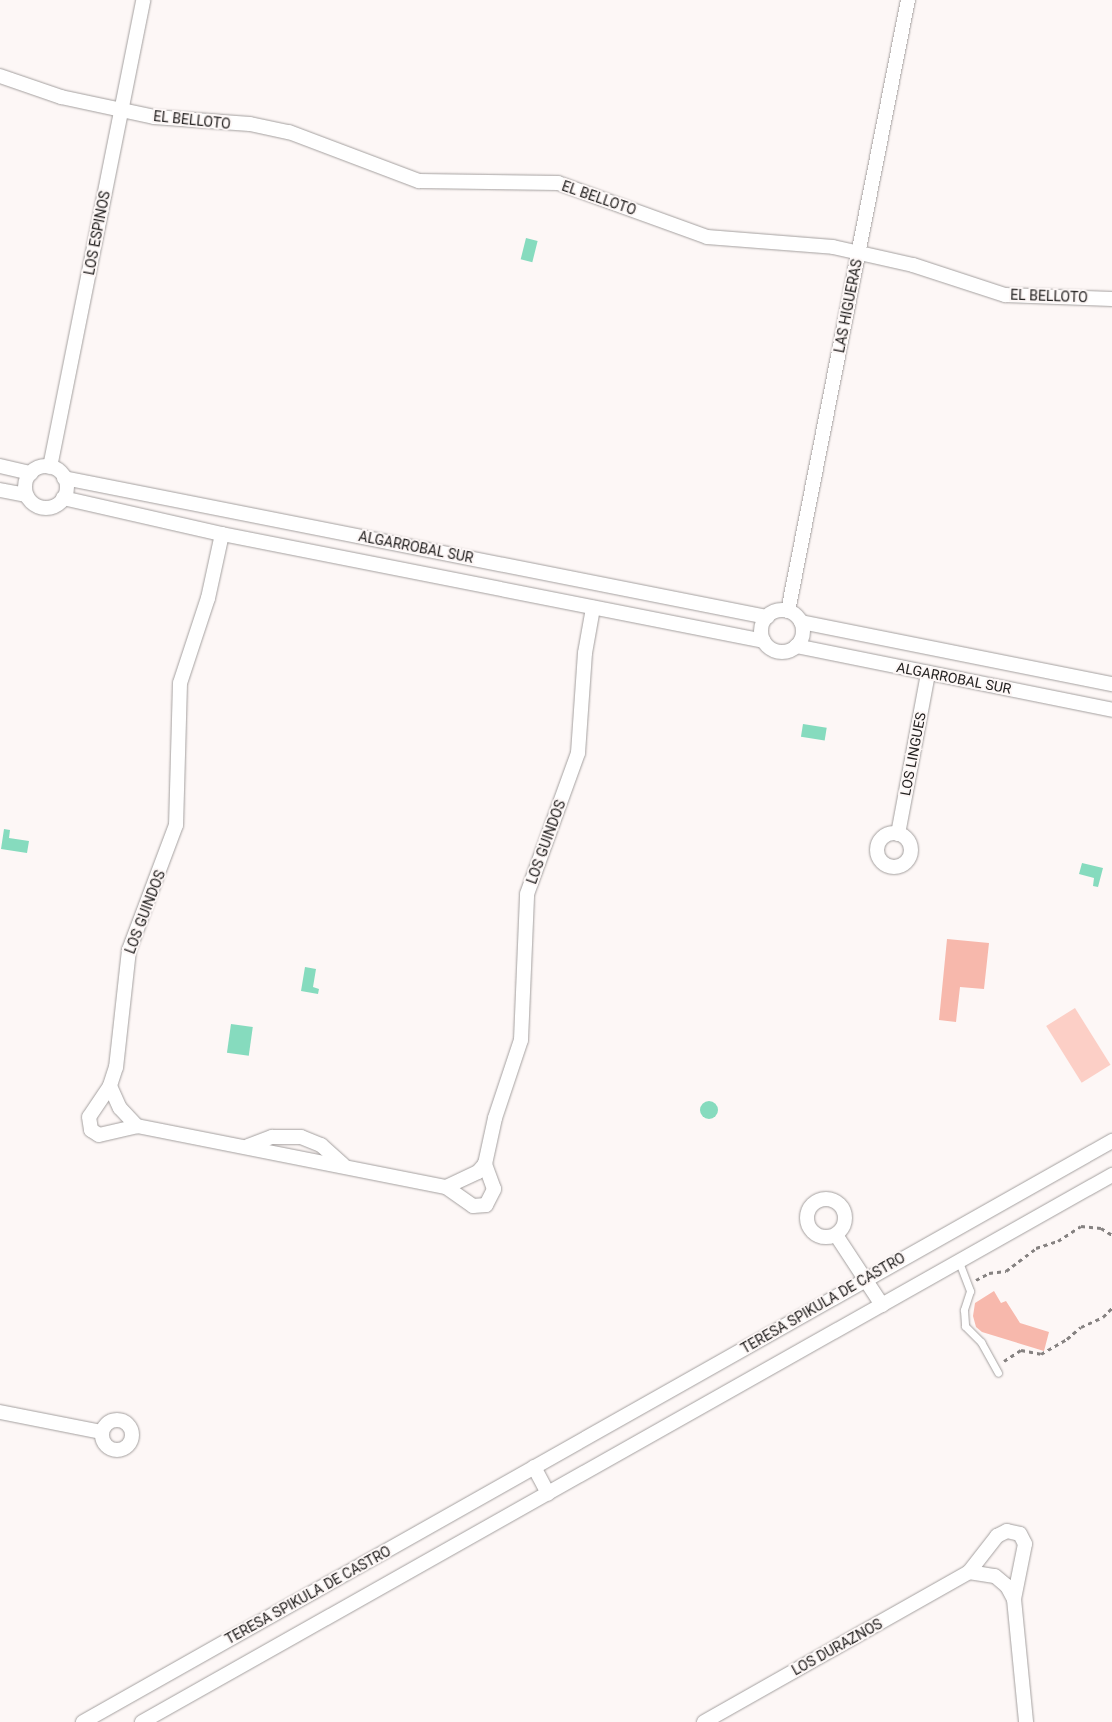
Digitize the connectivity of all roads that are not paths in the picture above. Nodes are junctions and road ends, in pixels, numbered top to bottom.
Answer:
1 (143, 0) edge
2 (908, 0) edge
3 (0, 76) edge
4 (121, 110) junction
5 (859, 252) junction
6 (1112, 298) edge
7 (0, 466) edge
8 (50, 467) junction
9 (31, 473) junction
10 (64, 478) junction
11 (0, 490) edge
12 (26, 495) junction
13 (64, 498) junction
14 (222, 534) junction
15 (593, 608) junction
16 (788, 611) junction
17 (767, 617) junction
18 (800, 622) junction
19 (764, 641) junction
20 (796, 646) junction
21 (928, 673) junction
22 (1112, 684) edge
23 (1112, 710) edge
24 (898, 834) dead end
25 (110, 1086) junction
26 (137, 1126) junction
27 (1112, 1141) edge
28 (248, 1146) junction
29 (485, 1164) junction
30 (344, 1165) junction
31 (1112, 1175) edge
32 (446, 1187) junction
33 (836, 1235) dead end
34 (959, 1262) junction
35 (866, 1278) junction
36 (882, 1305) junction
37 (996, 1370) road end
38 (0, 1412) edge
39 (102, 1432) dead end
40 (534, 1467) junction
41 (548, 1493) junction
42 (969, 1572) junction
43 (1014, 1599) junction
44 (83, 1722) edge
45 (142, 1722) edge
46 (704, 1722) edge
47 (1026, 1722) edge

1 - 4 street, LOS ESPINOS
2 - 5 street, LAS HIGUERAS
3 - 4 street, EL BELLOTO
4 - 5 street, EL BELLOTO
4 - 8 street, LOS ESPINOS
5 - 6 street, EL BELLOTO
5 - 16 street, LAS HIGUERAS
7 - 9 street
8 - 9 street
8 - 10 street
9 - 12 street
10 - 13 street
10 - 17 street, ALGARROBAL SUR
11 - 12 street
12 - 13 street
13 - 14 street, ALGARROBAL SUR
14 - 15 street, ALGARROBAL SUR
14 - 25 street, LOS GUINDOS
15 - 19 street, ALGARROBAL SUR
15 - 29 street, LOS GUINDOS
16 - 17 street
16 - 18 street
17 - 19 street
18 - 20 street
18 - 22 street, ALGARROBAL SUR
19 - 20 street
20 - 21 street, ALGARROBAL SUR
21 - 23 street, ALGARROBAL SUR
21 - 24 street, LOS LINGUES
25 - 26 street
25 - 26 street, LOS GUINDOS
26 - 28 street, LOS GUINDOS
27 - 35 street, TERESA SPIKULA DE CASTRO
28 - 30 street, LOS GUINDOS
28 - 30 street
29 - 32 street
29 - 32 street, LOS GUINDOS
30 - 32 street, LOS GUINDOS
31 - 34 street, TERESA SPIKULA DE CASTRO
33 - 35 street
34 - 36 street, TERESA SPIKULA DE CASTRO
34 - 37 lane
35 - 36 street
35 - 40 street, TERESA SPIKULA DE CASTRO
36 - 41 street, TERESA SPIKULA DE CASTRO
38 - 39 street
40 - 41 street
40 - 44 street, TERESA SPIKULA DE CASTRO
41 - 45 street, TERESA SPIKULA DE CASTRO
42 - 43 street
42 - 43 street, LOS DURAZNOS
42 - 46 street, LOS DURAZNOS
43 - 47 street, LOS DURAZNOS

